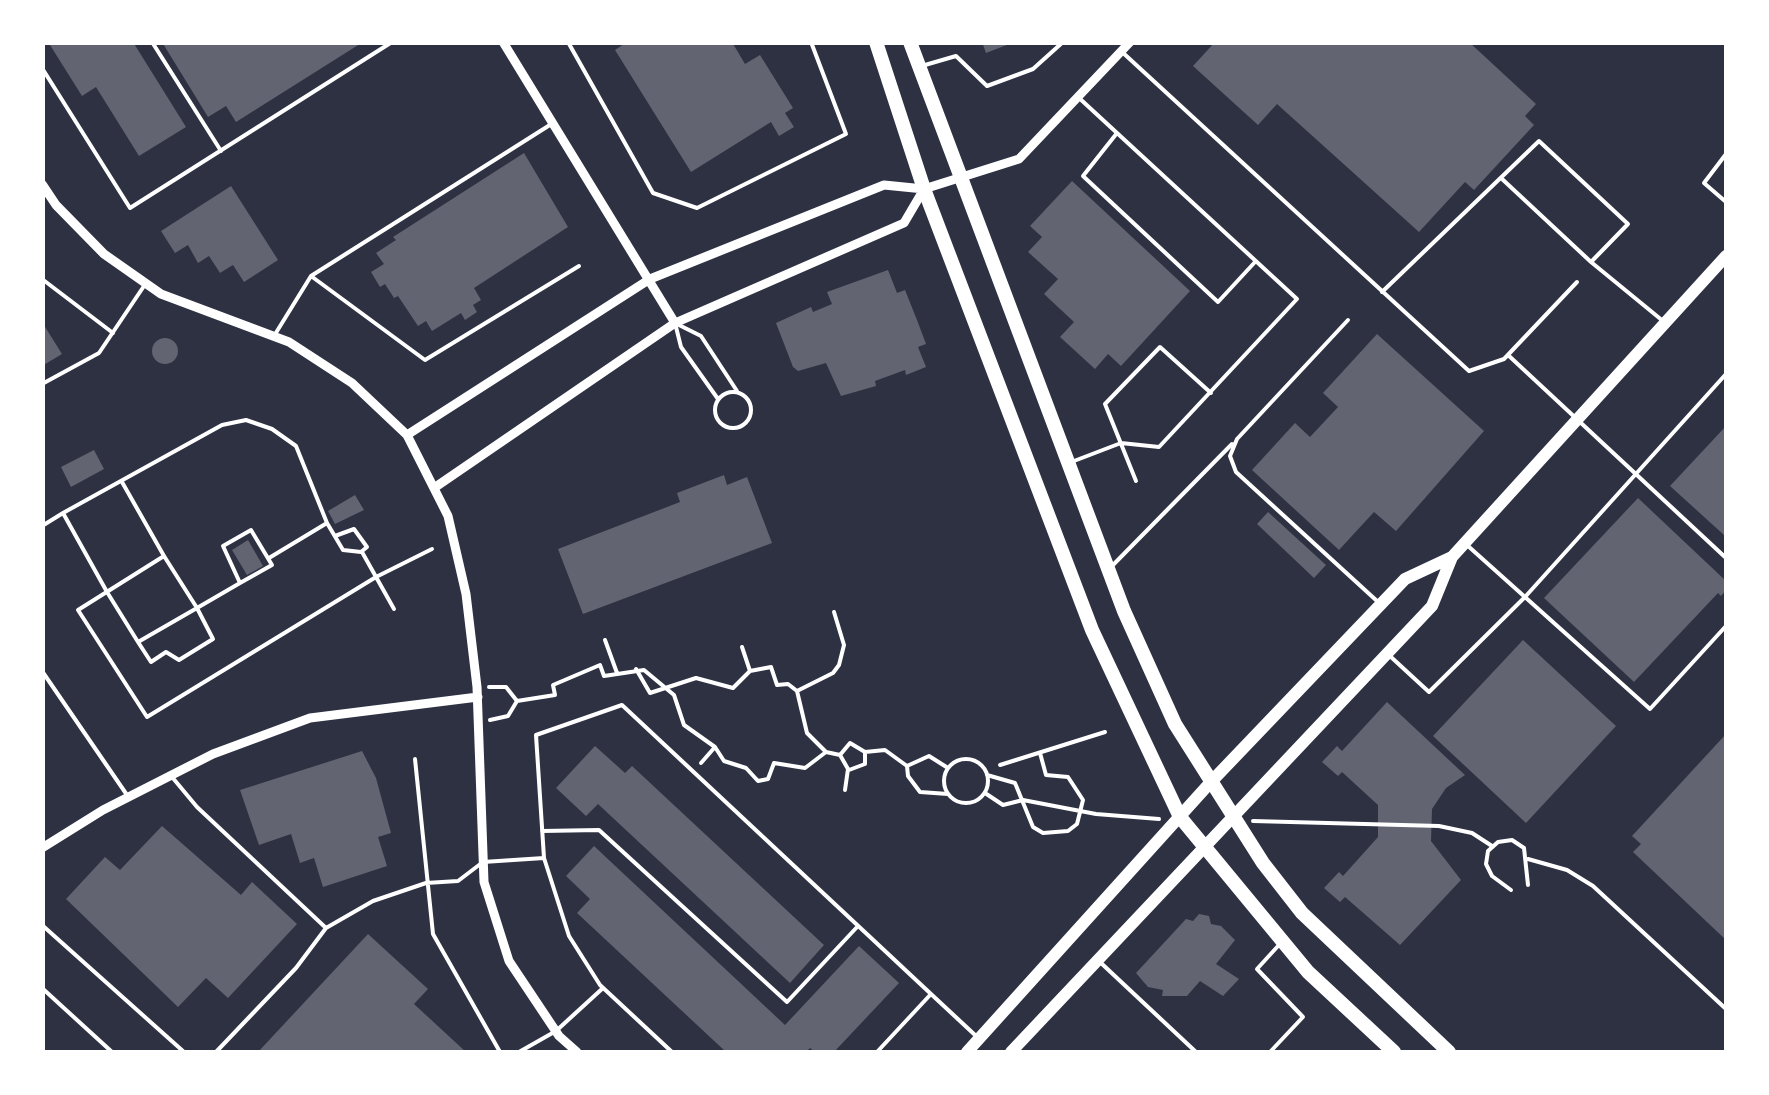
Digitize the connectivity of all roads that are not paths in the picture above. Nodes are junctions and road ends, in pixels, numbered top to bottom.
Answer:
1 (152, 42) edge
2 (392, 42) edge
3 (503, 42) edge
4 (568, 42) edge
5 (811, 42) edge
6 (876, 42) edge
7 (910, 42) edge
8 (1063, 42) edge
9 (1130, 42) edge
10 (1121, 51) junction
11 (920, 67) junction
12 (42, 68) edge
13 (1078, 97) junction
14 (553, 123) junction
15 (1117, 133) junction
16 (221, 151) junction
17 (1726, 154) edge
18 (960, 177) junction
19 (1502, 178) junction
20 (42, 184) edge
21 (924, 189) junction
22 (1726, 202) edge
23 (1726, 256) edge
24 (1256, 262) junction
25 (1591, 262) junction
26 (579, 266) dead end
27 (311, 276) junction
28 (42, 279) edge
29 (650, 279) junction
30 (1576, 282) dead end
31 (146, 284) junction
32 (1382, 292) junction
33 (1348, 320) dead end
34 (675, 323) junction
35 (1666, 323) junction
36 (113, 332) junction
37 (274, 336) junction
38 (1508, 355) junction
39 (1726, 374) edge
40 (42, 384) edge
41 (738, 392) junction
42 (1211, 393) junction
43 (718, 399) junction
44 (1576, 421) junction
45 (407, 435) junction
46 (1240, 436) junction
47 (1121, 442) junction
48 (1070, 463) junction
49 (1634, 474) junction
50 (1136, 481) dead end
51 (434, 488) junction
52 (1464, 543) junction
53 (1452, 557) junction
54 (1726, 558) edge
55 (1109, 569) junction
56 (1525, 597) junction
57 (1381, 604) junction
58 (1726, 626) edge
59 (1387, 654) junction
60 (42, 671) edge
61 (477, 692) junction
62 (415, 759) dead end
63 (171, 775) junction
64 (1209, 784) junction
65 (128, 797) junction
66 (1233, 817) junction
67 (1180, 818) junction
68 (542, 831) junction
69 (42, 848) edge
70 (1204, 848) junction
71 (544, 858) junction
72 (483, 862) junction
73 (426, 882) junction
74 (42, 925) edge
75 (858, 926) junction
76 (326, 928) junction
77 (1281, 942) junction
78 (1098, 960) junction
79 (42, 988) edge
80 (603, 988) junction
81 (931, 994) junction
82 (556, 1031) junction
83 (980, 1039) junction
84 (112, 1052) edge
85 (184, 1052) edge
86 (216, 1052) edge
87 (500, 1052) edge
88 (518, 1052) edge
89 (578, 1052) edge
90 (672, 1052) edge
91 (877, 1052) edge
92 (966, 1052) edge
93 (1012, 1052) edge
94 (1196, 1052) edge
95 (1270, 1052) edge
96 (1394, 1052) edge
97 (1449, 1052) edge

1 - 16 lane
2 - 16 lane
3 - 14 street
4 - 5 lane
6 - 21 main road
7 - 11 main road
8 - 11 lane
9 - 10 street
10 - 13 street
10 - 32 lane
11 - 18 main road
12 - 16 lane
13 - 15 lane
13 - 18 street
14 - 27 lane
14 - 29 street
15 - 24 lane
15 - 24 lane
17 - 22 lane
18 - 21 street
18 - 48 main road
19 - 25 lane
19 - 25 lane
19 - 32 lane
20 - 31 street
21 - 29 street
21 - 34 street
21 - 67 main road
23 - 35 main road
24 - 42 lane
25 - 35 lane
26 - 27 lane
27 - 37 lane
28 - 36 lane
29 - 34 street
29 - 45 street
30 - 38 lane
31 - 36 lane
31 - 37 street
32 - 38 lane
33 - 46 lane
34 - 41 lane
34 - 43 lane
34 - 51 street
35 - 44 main road
36 - 40 lane
37 - 45 street
38 - 44 lane
39 - 49 lane
41 - 43 lane
41 - 43 lane
42 - 47 lane
42 - 47 lane
44 - 49 lane
44 - 52 main road
45 - 51 street
46 - 55 lane
46 - 57 lane
47 - 48 lane
47 - 50 lane
48 - 55 main road
49 - 54 lane
49 - 56 lane
51 - 61 street
52 - 53 main road
52 - 56 lane
53 - 57 main road
53 - 59 main road
55 - 64 main road
56 - 58 lane
56 - 59 lane
57 - 64 main road
59 - 66 main road
60 - 65 lane
61 - 63 street
61 - 72 street
62 - 73 lane
63 - 65 street
63 - 76 lane
64 - 66 main road
64 - 67 main road
65 - 69 street
66 - 70 main road
66 - 97 main road
67 - 70 main road
67 - 83 main road
68 - 71 lane
68 - 75 lane
68 - 75 lane
70 - 77 main road
70 - 78 main road
71 - 72 lane
71 - 80 lane
72 - 73 lane
72 - 82 street
73 - 76 lane
73 - 87 lane
74 - 85 lane
75 - 81 lane
76 - 86 lane
77 - 95 lane
77 - 96 main road
78 - 93 main road
78 - 94 lane
79 - 84 lane
80 - 82 lane
80 - 90 lane
81 - 83 lane
81 - 91 lane
82 - 88 lane
82 - 89 street
83 - 92 main road

